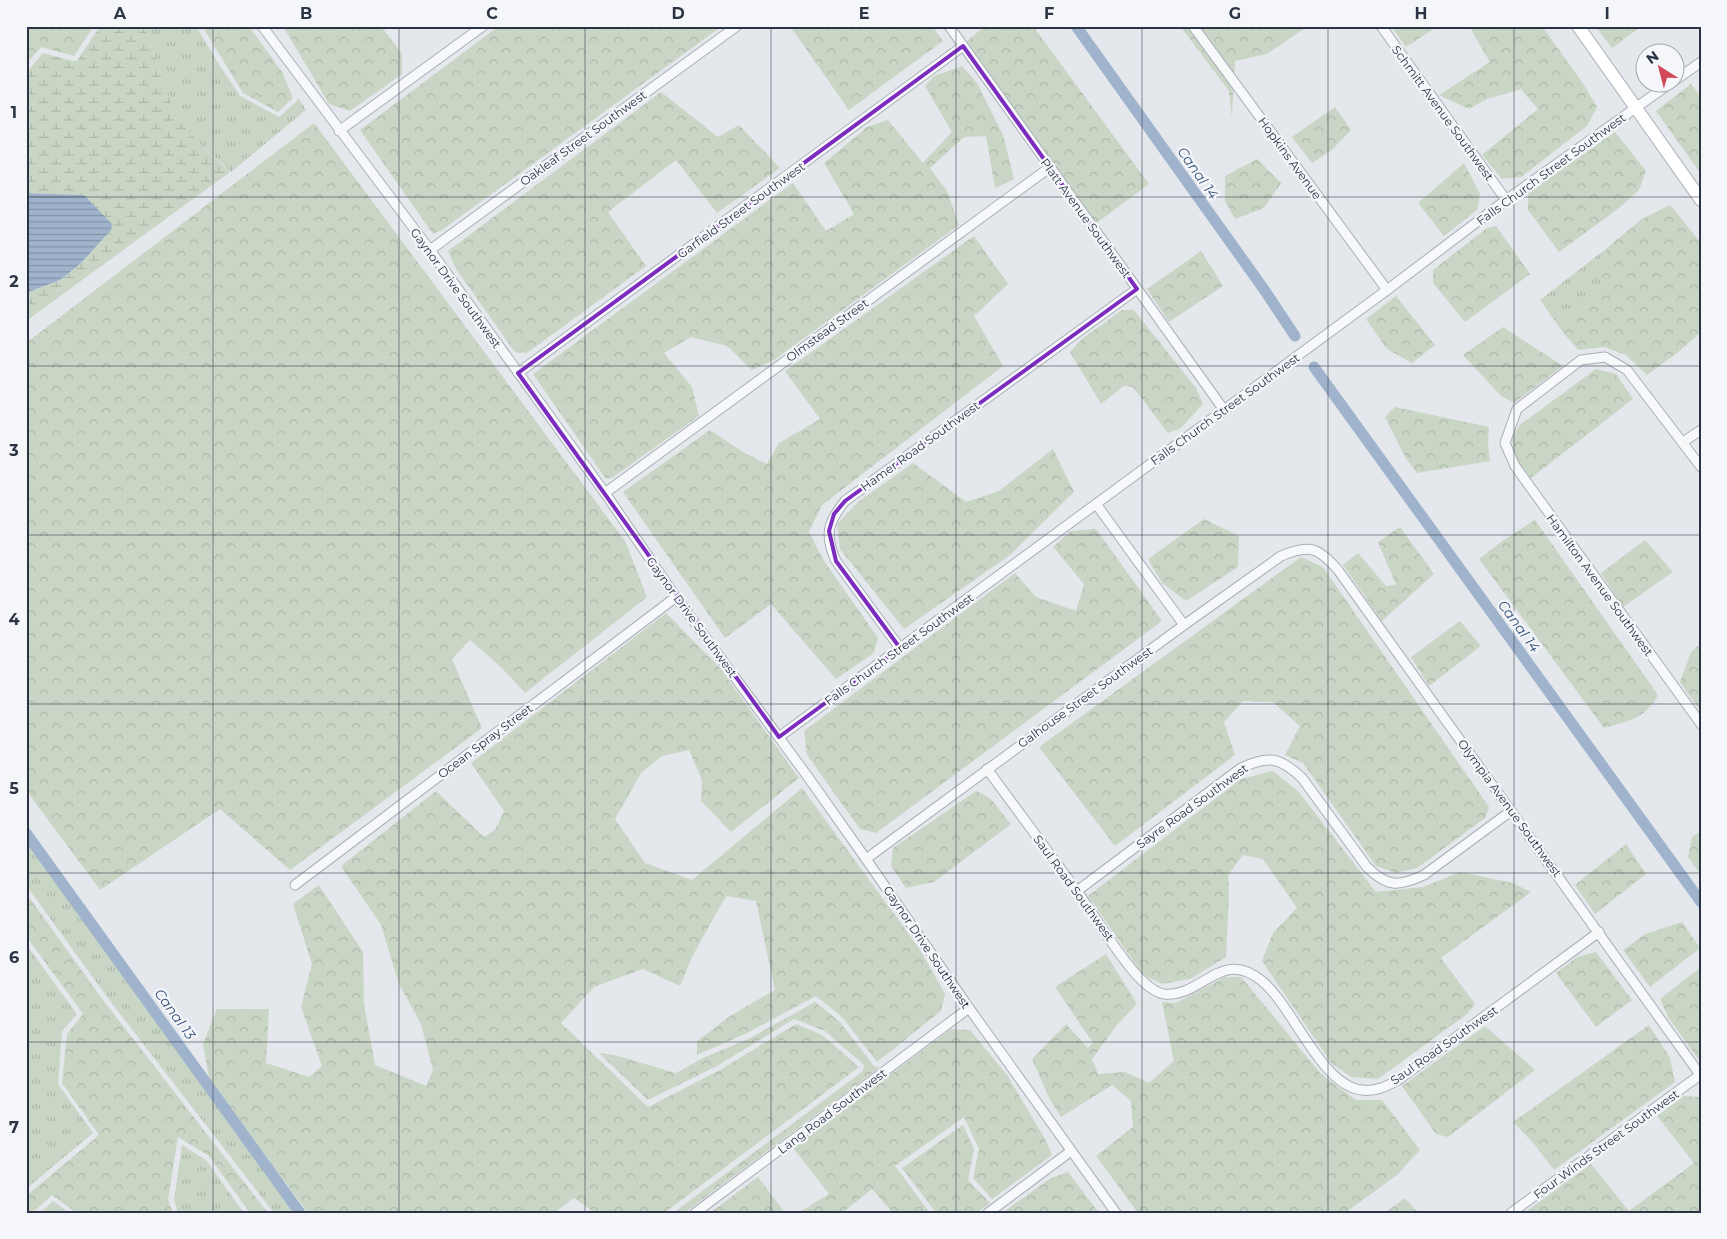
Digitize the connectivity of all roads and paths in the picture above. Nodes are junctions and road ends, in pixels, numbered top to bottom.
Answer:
1 (262, 26) edge
2 (483, 26) edge
3 (736, 26) edge
4 (949, 26) edge
5 (1193, 26) edge
6 (1381, 26) edge
7 (1578, 26) edge
8 (963, 46) junction
9 (1701, 62) edge
10 (1684, 74) edge
11 (1659, 92) edge
12 (1637, 108) junction
13 (339, 131) junction
14 (1049, 168) junction
15 (1506, 200) junction
16 (1701, 200) edge
17 (430, 250) junction
18 (1137, 289) junction
19 (1387, 290) junction
20 (518, 373) junction
21 (1224, 410) junction
22 (1701, 430) edge
23 (1683, 442) junction
24 (1701, 467) edge
25 (605, 493) junction
26 (1096, 504) junction
27 (1311, 549) joint
28 (676, 597) junction
29 (1184, 624) junction
30 (900, 648) junction
31 (1701, 724) edge
32 (779, 737) junction
33 (987, 769) junction
34 (1511, 811) junction
35 (866, 859) junction
36 (295, 885) dead end
37 (1077, 891) junction
38 (1599, 932) junction
39 (969, 1008) junction
40 (1700, 1076) edge
41 (1071, 1151) junction
42 (695, 1213) edge
43 (988, 1213) edge
44 (1116, 1213) edge
45 (1512, 1213) edge

1 - 13 street, Gaynor Drive Southwest
2 - 13 street
3 - 17 street, Oakleaf Street Southwest
4 - 8 street, Platt Avenue Southwest
5 - 19 street, Hopkins Avenue
6 - 15 street, Schmitt Avenue Southwest
7 - 12 street
8 - 14 street, Platt Avenue Southwest
8 - 20 street, Garfield Street Southwest
9 - 10 street, Falls Church Street Southwest
11 - 12 street, Falls Church Street Southwest
12 - 15 street, Falls Church Street Southwest
12 - 16 street
13 - 17 street, Gaynor Drive Southwest
14 - 18 street, Platt Avenue Southwest
14 - 25 street, Olmstead Street
15 - 19 street, Falls Church Street Southwest
17 - 20 street, Gaynor Drive Southwest
18 - 21 street, Platt Avenue Southwest
18 - 30 street, Hamer Road Southwest
19 - 21 street, Falls Church Street Southwest
20 - 25 street, Gaynor Drive Southwest
21 - 26 street, Falls Church Street Southwest
22 - 23 street
23 - 24 street
23 - 31 street, Hamilton Avenue Southwest
25 - 28 street, Gaynor Drive Southwest
26 - 29 street
26 - 30 street, Falls Church Street Southwest
27 - 29 street, Galhouse Street Southwest
27 - 34 street, Olympia Avenue Southwest
28 - 32 street, Gaynor Drive Southwest
28 - 36 street, Ocean Spray Street
29 - 33 street, Galhouse Street Southwest
30 - 32 street, Falls Church Street Southwest
32 - 35 street, Gaynor Drive Southwest
33 - 35 street, Galhouse Street Southwest
33 - 37 street, Saul Road Southwest
34 - 37 street, Sayre Road Southwest
34 - 38 street, Olympia Avenue Southwest
35 - 39 street, Gaynor Drive Southwest
37 - 38 street, Saul Road Southwest
38 - 40 street, Olympia Avenue Southwest
39 - 41 street, Gaynor Drive Southwest
39 - 42 street, Lang Road Southwest
40 - 45 street, Four Winds Street Southwest
41 - 43 street
41 - 44 street, Gaynor Drive Southwest

